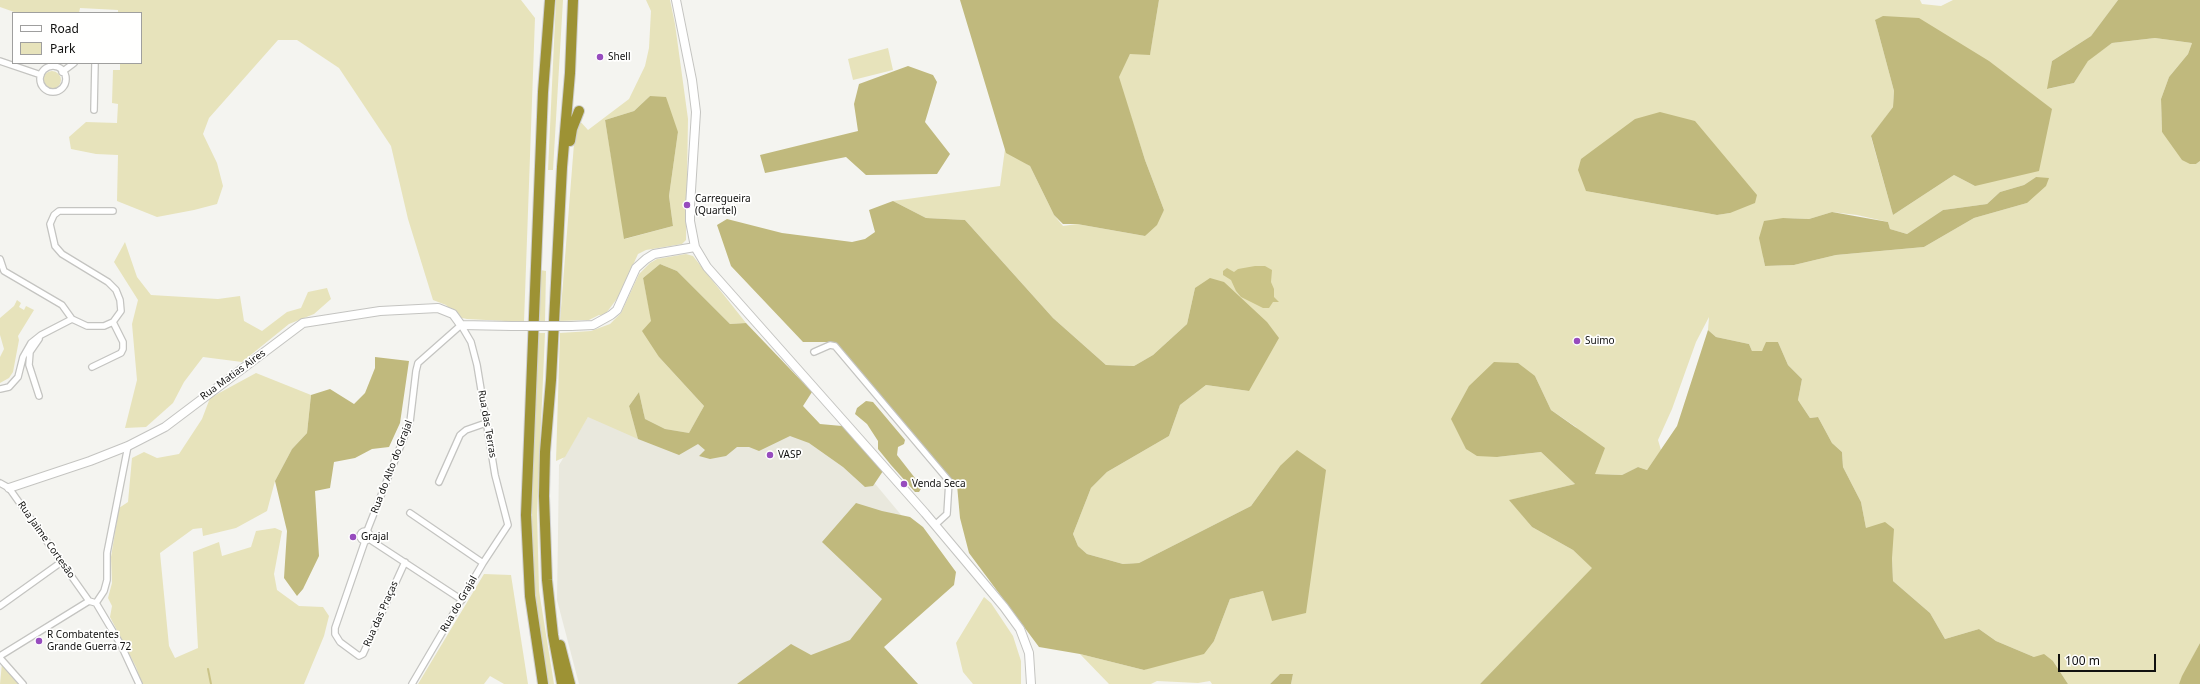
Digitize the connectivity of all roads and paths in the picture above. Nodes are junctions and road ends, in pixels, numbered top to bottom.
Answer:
1 (550, 0) edge
2 (572, 0) edge
3 (676, 0) edge
4 (541, 9) dead end
5 (0, 61) edge
6 (73, 64) edge
7 (95, 64) edge
8 (62, 72) junction
9 (40, 75) junction
10 (543, 92) junction
11 (94, 110) dead end
12 (579, 111) dead end
13 (562, 167) junction
14 (113, 211) dead end
15 (695, 247) junction
16 (0, 259) edge
17 (72, 319) junction
18 (113, 322) junction
19 (462, 325) junction
20 (41, 335) junction
21 (814, 352) dead end
22 (92, 367) dead end
23 (0, 390) edge
24 (39, 396) dead end
25 (486, 423) junction
26 (128, 446) junction
27 (439, 482) dead end
28 (0, 483) edge
29 (9, 488) junction
30 (410, 513) dead end
31 (508, 525) joint
32 (935, 525) junction
33 (367, 532) junction
34 (367, 540) junction
35 (405, 562) junction
36 (60, 563) junction
37 (483, 563) junction
38 (89, 600) junction
39 (462, 600) junction
40 (96, 603) junction
41 (0, 606) edge
42 (550, 608) junction
43 (0, 657) edge
44 (538, 659) junction
45 (23, 684) edge
46 (140, 684) edge
47 (412, 684) edge
48 (538, 684) edge
49 (543, 684) edge
50 (562, 684) edge
51 (570, 684) edge
52 (1031, 684) edge

1 - 10 highway
2 - 13 highway
3 - 15 main road
4 - 10 highway
5 - 9 street
6 - 8 street
7 - 11 street
8 - 9 street
8 - 9 street
10 - 44 highway
12 - 13 highway
13 - 42 highway
14 - 18 street
15 - 19 main road, bridge
15 - 32 main road
16 - 17 street
17 - 18 street
17 - 20 street
18 - 22 street
19 - 25 street, Rua das Terras
19 - 26 main road, Rua Matias Aires
19 - 33 street, Rua do Alto do Grajal
20 - 23 street
20 - 24 street
21 - 32 street
25 - 27 street
25 - 31 street, Rua das Terras
26 - 29 main road, Rua Matias Aires
26 - 40 street
28 - 29 street, Rua Jaime Cortesão
29 - 36 street, Rua Jaime Cortesão
30 - 37 street
31 - 37 street, Rua do Grajal
32 - 52 main road
33 - 34 street
33 - 34 street
34 - 35 street
34 - 35 street, Rua das Praças
35 - 39 street
36 - 38 street, Rua Jaime Cortesão
36 - 41 street
37 - 39 street, Rua do Grajal
38 - 40 street
38 - 43 street
39 - 47 street, Rua do Grajal
40 - 46 street
42 - 50 highway
42 - 51 highway
43 - 45 street
44 - 48 highway
44 - 49 highway

